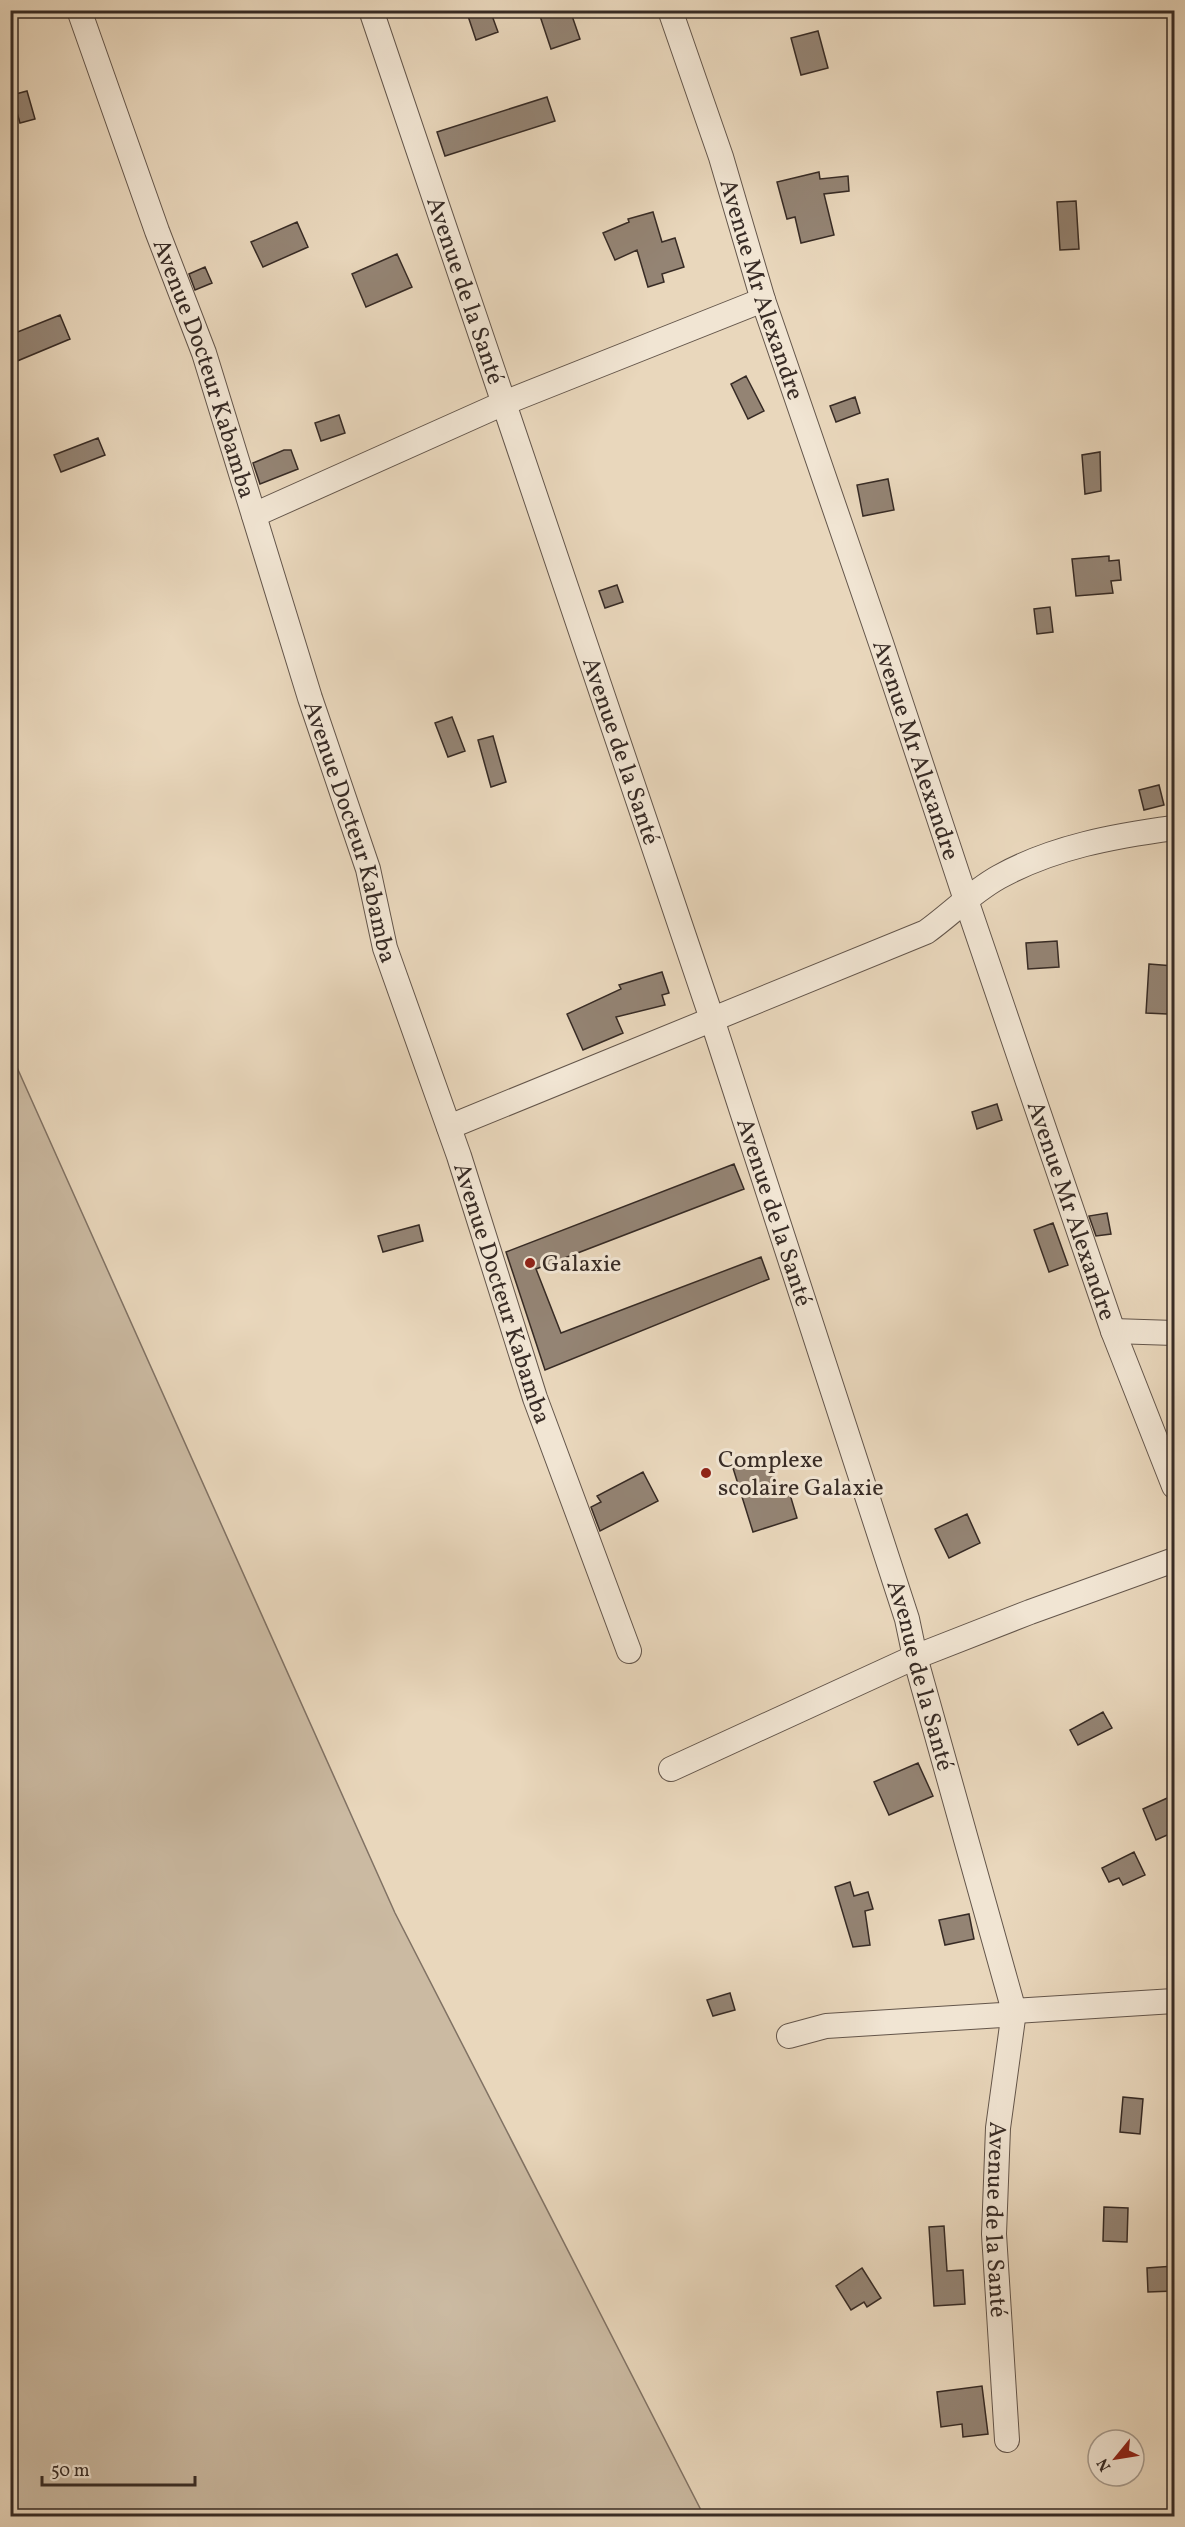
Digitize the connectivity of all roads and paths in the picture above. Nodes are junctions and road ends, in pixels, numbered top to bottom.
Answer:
1 (79, 10) edge
2 (371, 10) edge
3 (670, 10) edge
4 (763, 300) junction
5 (504, 403) junction
6 (254, 515) junction
7 (1174, 828) edge
8 (966, 900) junction
9 (712, 1019) junction
10 (449, 1127) junction
11 (1113, 1331) junction
12 (1174, 1334) edge
13 (1174, 1486) edge
14 (1174, 1560) edge
15 (629, 1651) dead end
16 (915, 1657) junction
17 (671, 1769) dead end
18 (1174, 2001) edge
19 (1014, 2011) junction
20 (789, 2037) dead end
21 (1007, 2440) dead end

1 - 6 street, Avenue Docteur Kabamba
2 - 5 street, Avenue de la Santé
3 - 4 street, Avenue Mr Alexandre
4 - 5 street
4 - 8 street, Avenue Mr Alexandre
5 - 6 street
5 - 9 street, Avenue de la Santé
6 - 10 street, Avenue Docteur Kabamba
7 - 8 street
8 - 9 street
8 - 11 street, Avenue Mr Alexandre
9 - 10 street
9 - 16 street, Avenue de la Santé
10 - 15 street, Avenue Docteur Kabamba
11 - 12 street
11 - 13 street, Avenue Mr Alexandre
14 - 16 street
16 - 17 street
16 - 19 street, Avenue de la Santé
18 - 19 street
19 - 20 street
19 - 21 street, Avenue de la Santé

